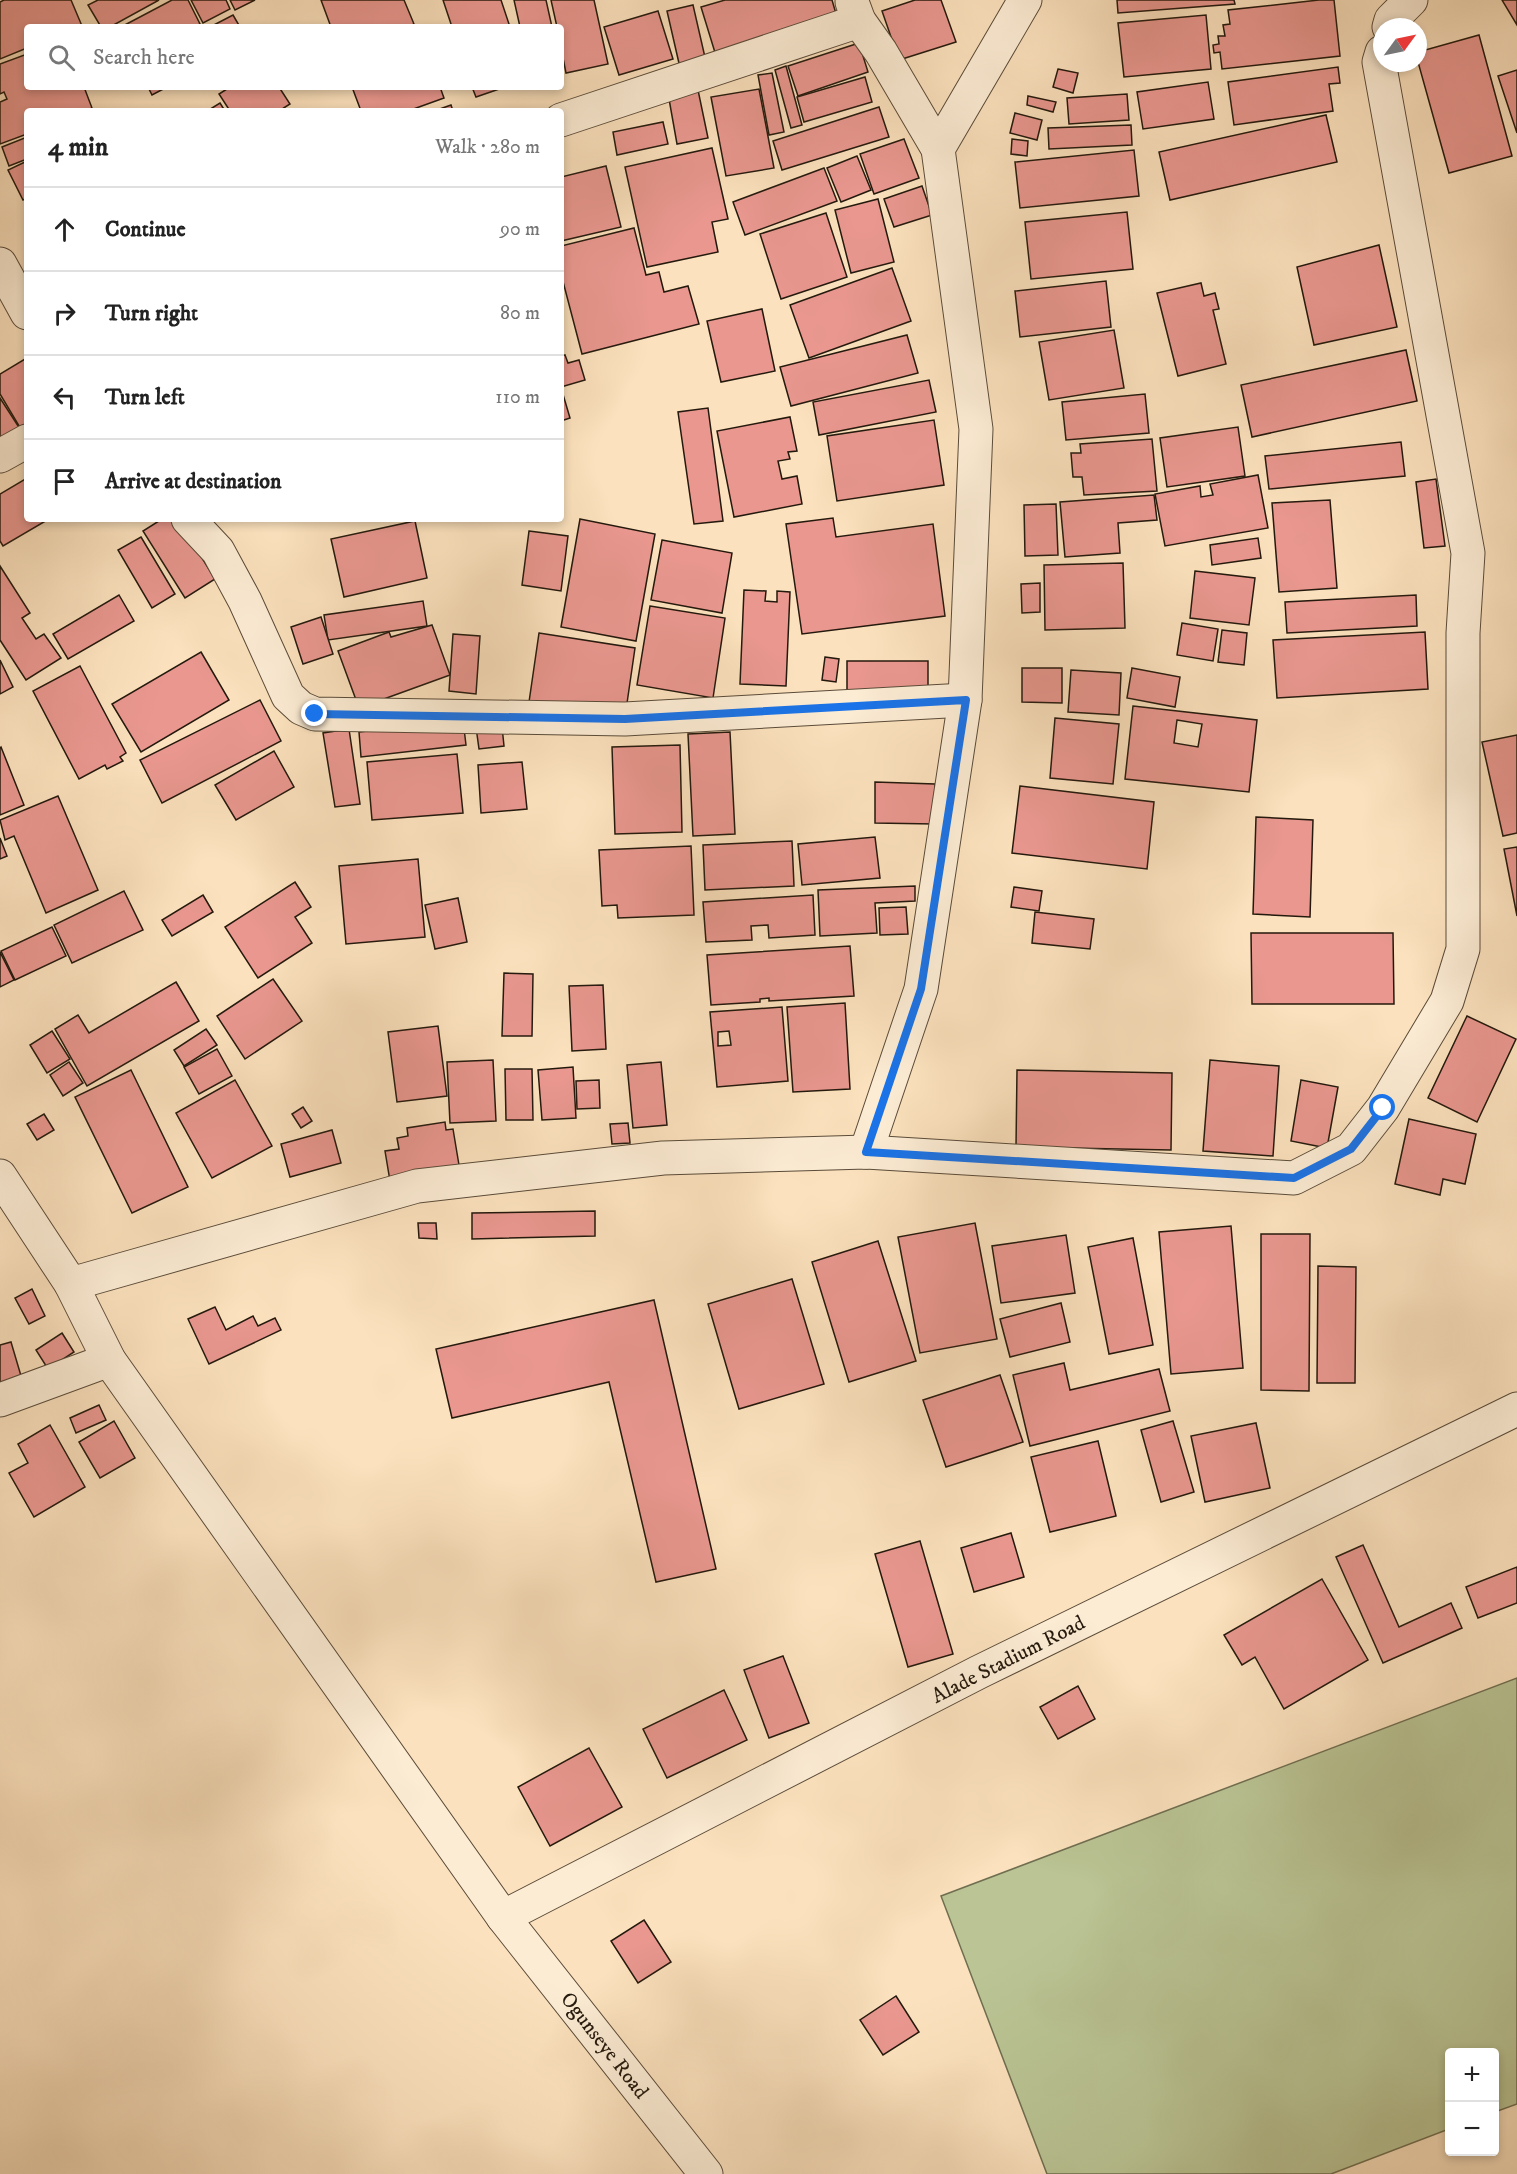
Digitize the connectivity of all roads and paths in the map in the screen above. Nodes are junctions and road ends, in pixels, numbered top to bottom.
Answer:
1 (1025, 0) edge
2 (1411, 0) edge
3 (855, 10) edge
4 (1392, 18) edge
5 (1381, 72) edge
6 (564, 119) edge
7 (938, 149) junction
8 (0, 264) edge
9 (24, 307) edge
10 (24, 443) edge
11 (0, 456) edge
12 (191, 522) edge
13 (966, 700) junction
14 (866, 1152) junction
15 (0, 1176) edge
16 (71, 1284) junction
17 (109, 1360) junction
18 (0, 1400) edge
19 (1517, 1409) edge
20 (503, 1917) junction
21 (706, 2174) edge

1 - 7 street
2 - 4 street
3 - 6 street
3 - 7 street
5 - 14 street
7 - 13 street
8 - 9 street
10 - 11 street
12 - 13 street
13 - 14 street
14 - 16 street
15 - 16 street, Ogunseye Road
16 - 17 street, Ogunseye Road
17 - 18 street
17 - 20 street, Ogunseye Road
19 - 20 street, Alade Stadium Road
20 - 21 street, Ogunseye Road

